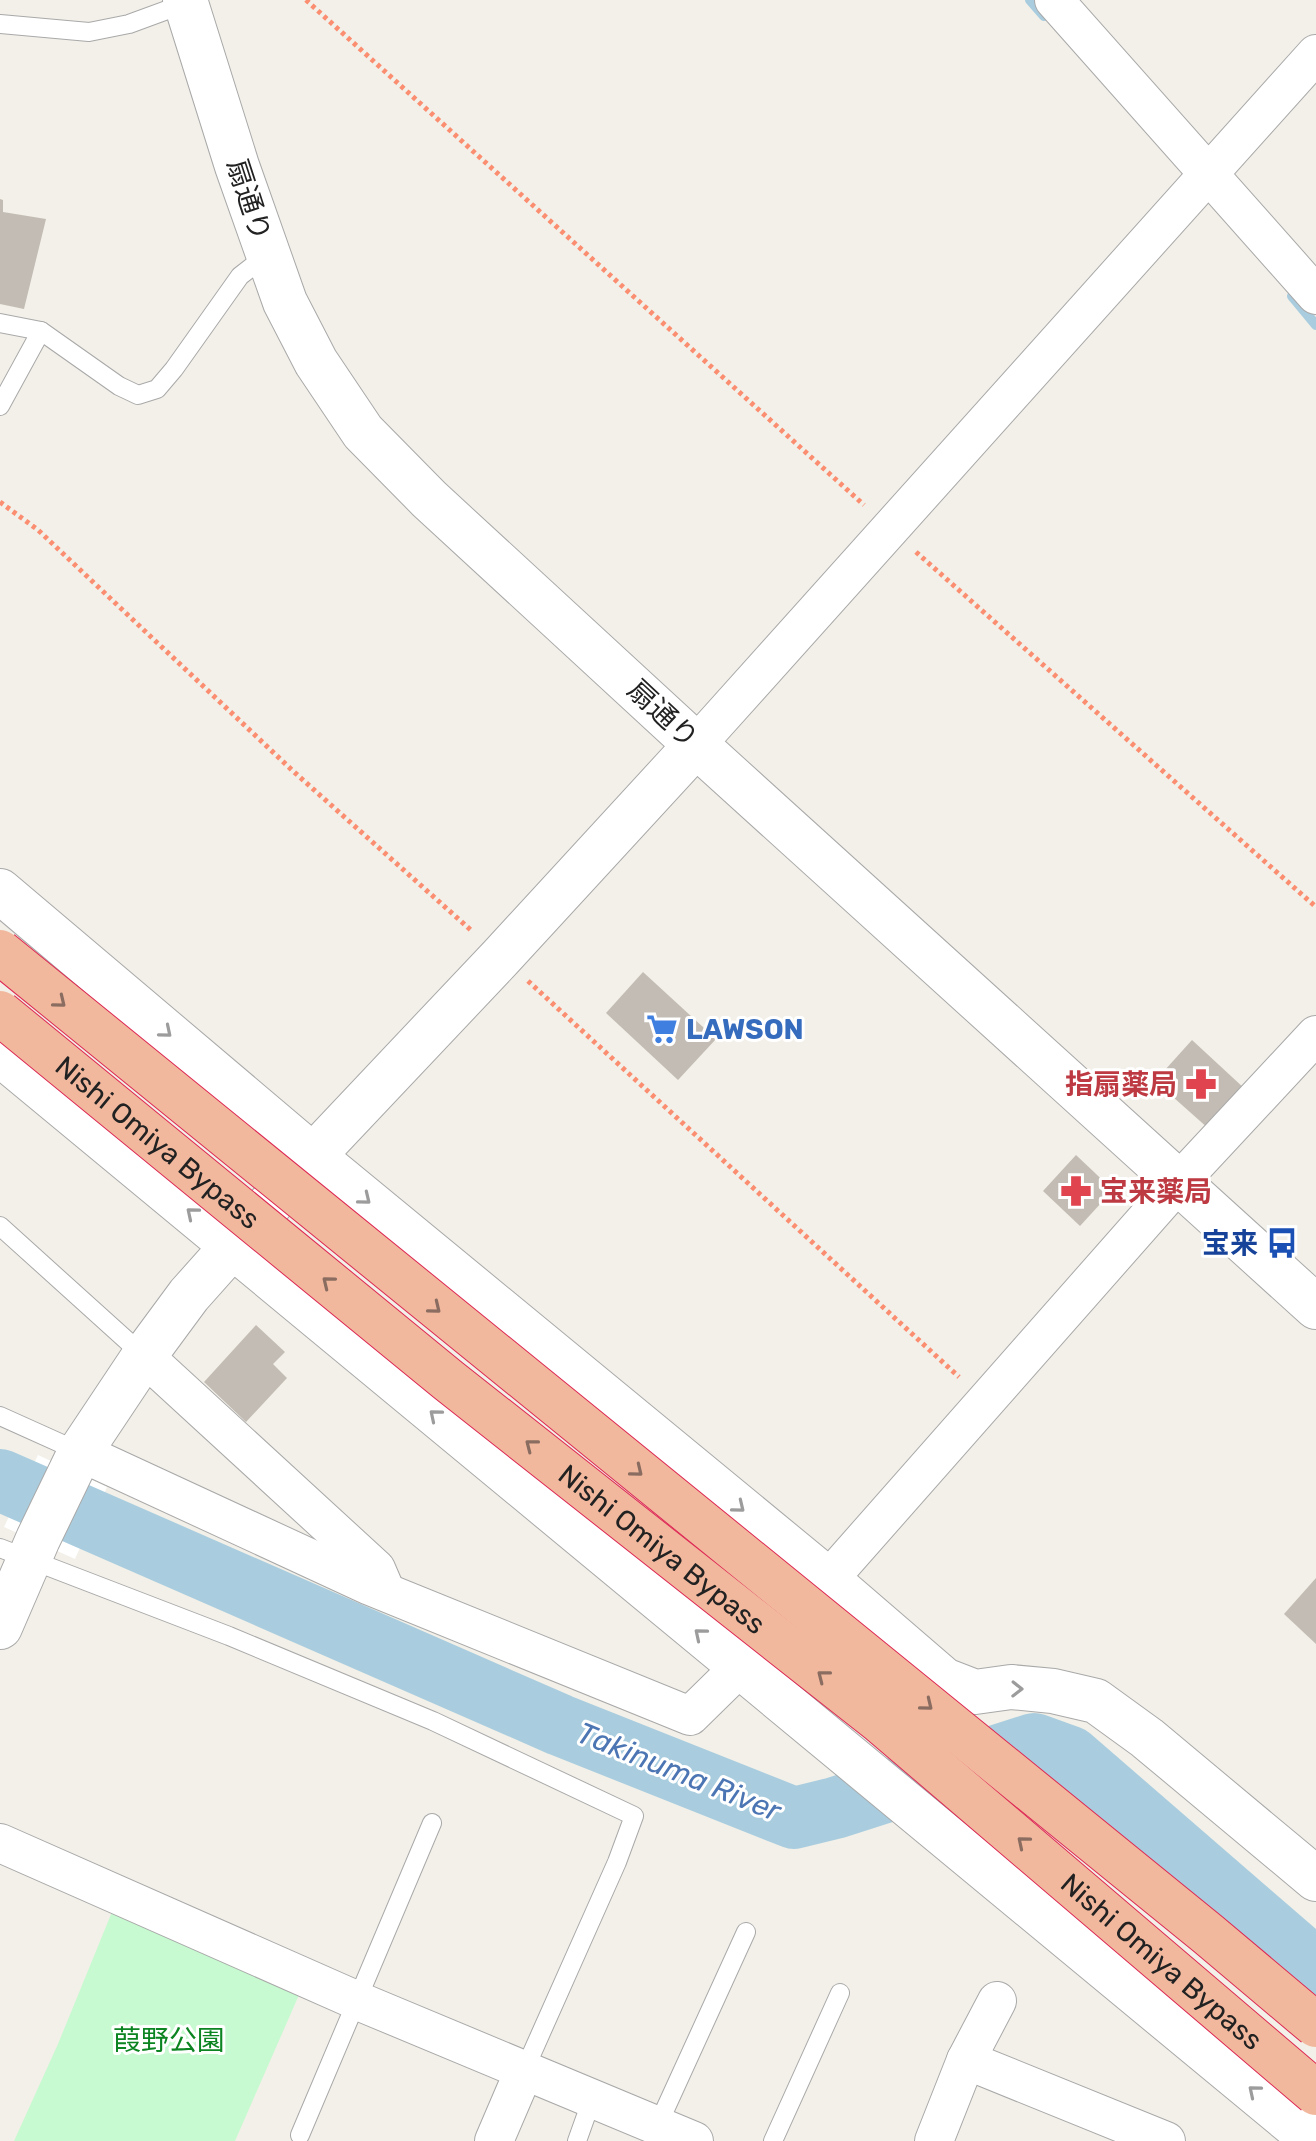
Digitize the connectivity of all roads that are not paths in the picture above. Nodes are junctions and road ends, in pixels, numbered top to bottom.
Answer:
1 (1054, 0) edge
2 (186, 1) edge
3 (0, 24) edge
4 (1316, 54) edge
5 (1208, 176) junction
6 (267, 255) junction
7 (1316, 295) edge
8 (0, 323) edge
9 (41, 331) junction
10 (0, 406) edge
11 (696, 745) junction
12 (0, 891) edge
13 (0, 952) edge
14 (0, 1013) edge
15 (1316, 1035) edge
16 (0, 1054) edge
17 (313, 1156) junction
18 (1178, 1183) junction
19 (0, 1226) edge
20 (231, 1246) junction
21 (1316, 1307) edge
22 (144, 1356) junction
23 (0, 1416) edge
24 (75, 1462) junction
25 (22, 1549) edge
26 (828, 1580) junction
27 (386, 1593) junction
28 (0, 1627) edge
29 (740, 1667) junction
30 (432, 1823) dead end
31 (0, 1843) edge
32 (1316, 1879) edge
33 (746, 1932) dead end
34 (840, 1993) dead end
35 (358, 2001) junction
36 (997, 2001) dead end
37 (1316, 2025) edge
38 (966, 2060) junction
39 (524, 2071) junction
40 (1316, 2093) edge
41 (592, 2099) junction
42 (657, 2127) junction
43 (300, 2135) dead end
44 (494, 2141) edge
45 (577, 2141) edge
46 (694, 2141) edge
47 (773, 2141) edge
48 (934, 2141) edge
49 (1166, 2141) edge
50 (1314, 2141) edge

1 - 5 street
2 - 3 lane
2 - 6 street, 扇通り
4 - 5 street
5 - 7 street
5 - 11 street
6 - 9 lane
6 - 11 street, 扇通り
8 - 9 lane
9 - 10 lane
11 - 17 street
11 - 18 street, 扇通り
12 -> 17 street
13 -> 37 highway, Nishi Omiya Bypass, bridge
40 -> 14 highway, Nishi Omiya Bypass, bridge
15 - 18 street
20 -> 16 street
17 - 20 street
17 -> 26 street
18 - 21 street, 扇通り
18 - 26 street
19 - 22 lane
20 - 22 street
29 -> 20 street
22 - 24 street
22 - 27 street
23 - 24 lane
24 - 25 street
24 - 27 street
25 - 28 street
25 - 39 lane
26 -> 32 street
27 - 29 street
50 -> 29 street
30 - 35 lane
31 - 35 street
33 - 42 lane
34 - 47 lane
35 - 39 street
35 - 43 lane
36 - 38 street
38 - 48 street
38 - 49 street
39 - 41 street
39 - 44 street
41 - 42 street
41 - 45 lane
42 - 46 street

